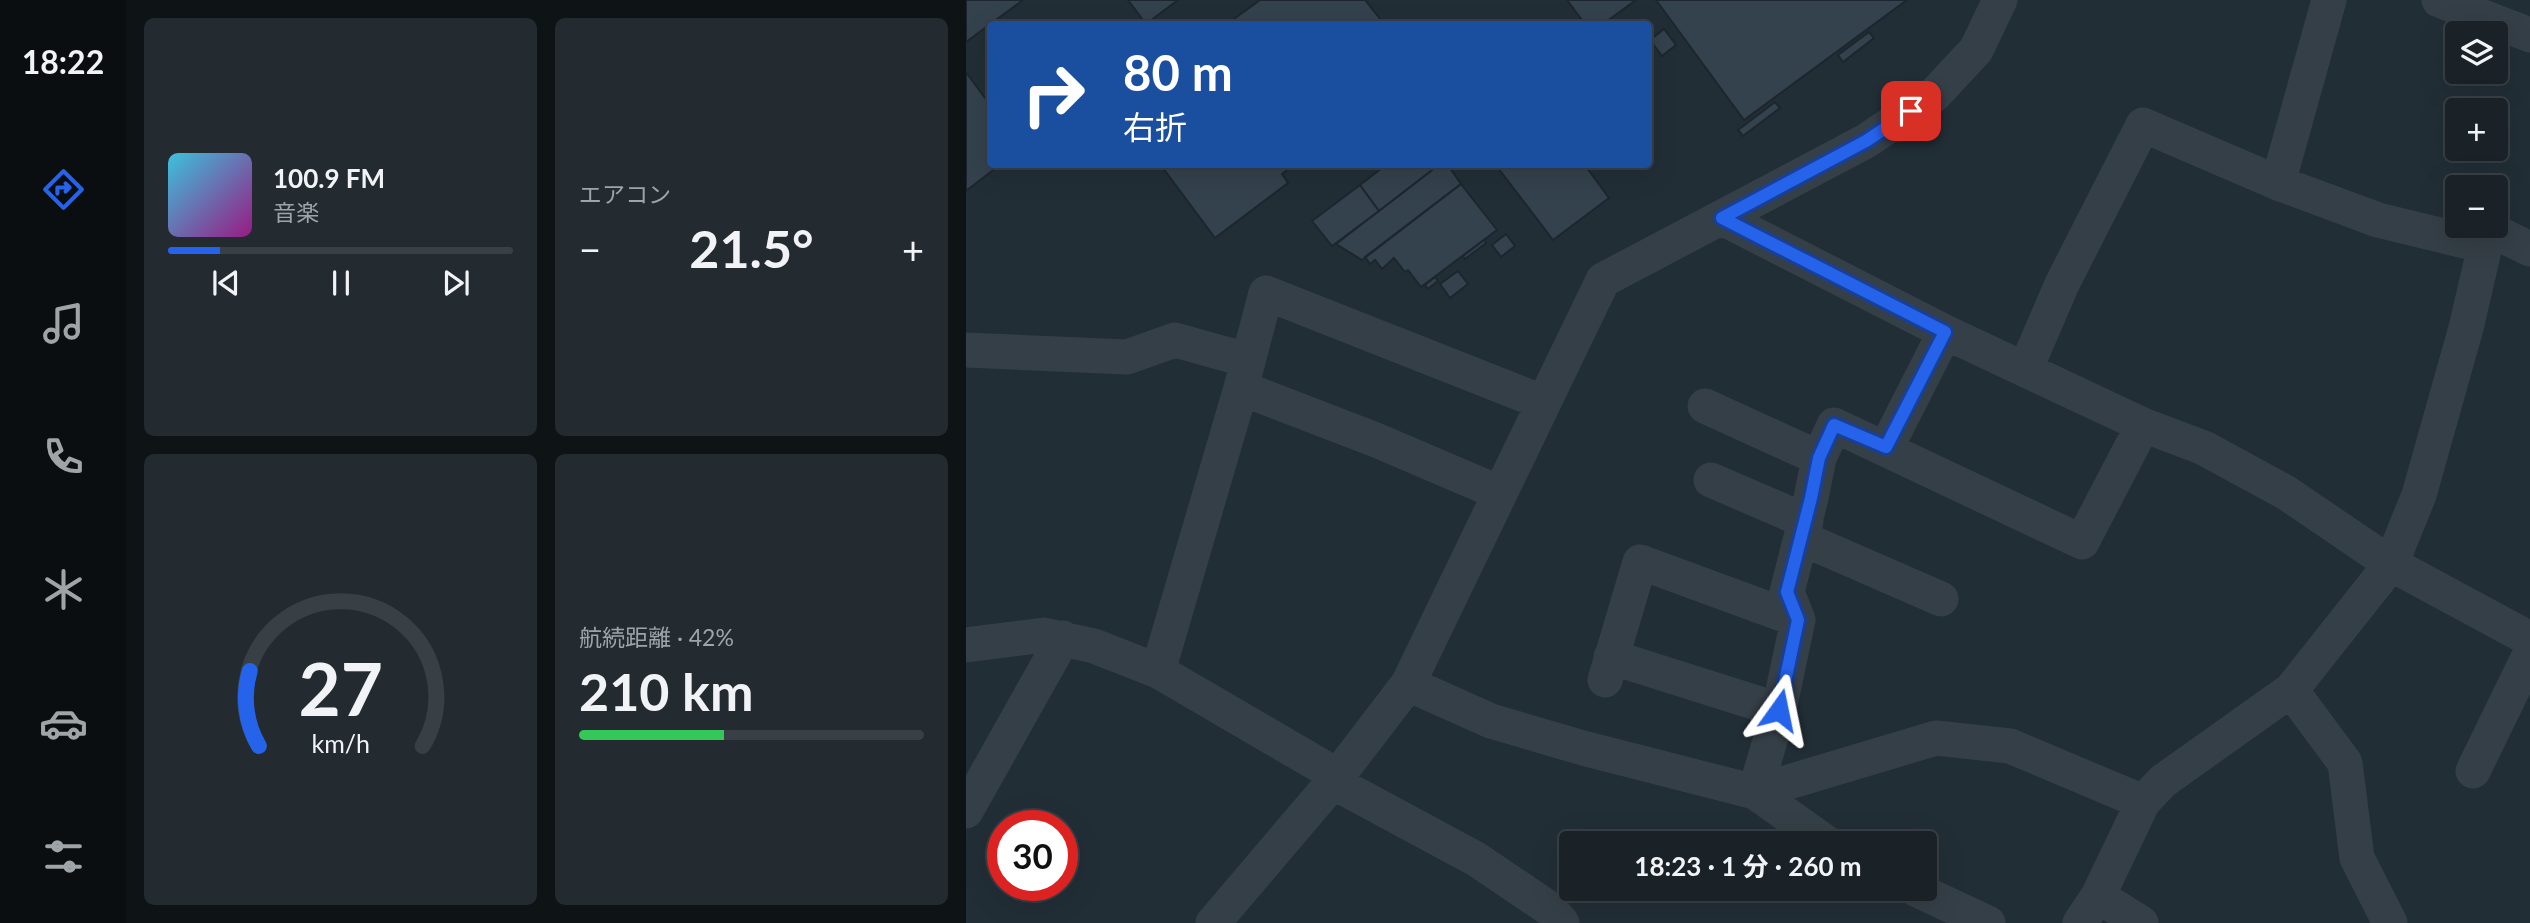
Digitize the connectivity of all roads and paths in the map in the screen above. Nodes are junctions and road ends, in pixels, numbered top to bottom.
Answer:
1 (2000, 0) edge
2 (2329, 0) edge
3 (2440, 0) edge
4 (2530, 35) edge
5 (2278, 183) junction
6 (1722, 218) junction
7 (2485, 246) junction
8 (2530, 248) edge
9 (1945, 332) junction
10 (966, 350) edge
11 (2025, 370) junction
12 (1244, 374) junction
13 (1542, 402) junction
14 (1705, 406) dead end
15 (2143, 425) junction
16 (1886, 447) junction
17 (1819, 458) junction
18 (1712, 480) dead end
19 (1500, 493) junction
20 (1803, 529) junction
21 (2391, 565) junction
22 (1941, 598) dead end
23 (1798, 620) junction
24 (1063, 638) junction
25 (2530, 639) edge
26 (966, 645) edge
27 (2530, 654) edge
28 (1158, 671) junction
29 (1408, 684) junction
30 (2291, 690) junction
31 (1779, 710) junction
32 (2473, 771) dead end
33 (1336, 779) junction
34 (1755, 792) junction
35 (2143, 802) junction
36 (966, 811) edge
37 (1810, 831) edge
38 (1937, 899) edge
39 (2089, 909) edge
40 (1550, 918) edge
41 (1213, 923) edge
42 (1988, 923) edge
43 (2141, 923) edge
44 (2390, 923) edge

1 - 6 street
2 - 5 street
3 - 4 street
5 - 7 street
5 - 11 street
6 - 9 street
6 - 13 street
7 - 8 street
7 - 21 street
9 - 11 street
9 - 16 street
10 - 12 street
11 - 15 street
12 - 13 street
12 - 19 street
12 - 28 street
13 - 19 street
14 - 17 street
15 - 16 street
15 - 21 street
16 - 17 street
17 - 20 street
18 - 20 street
19 - 29 street
20 - 22 street
20 - 23 street
21 - 25 street
21 - 30 street
23 - 31 street
23 - 31 street
24 - 26 street
24 - 28 street
24 - 36 street
27 - 32 street
28 - 33 street
29 - 33 street
29 - 34 street
30 - 35 street
30 - 44 street
31 - 34 street
33 - 40 street
33 - 41 street
34 - 35 street
34 - 37 street
35 - 39 street
38 - 42 street
39 - 43 street

